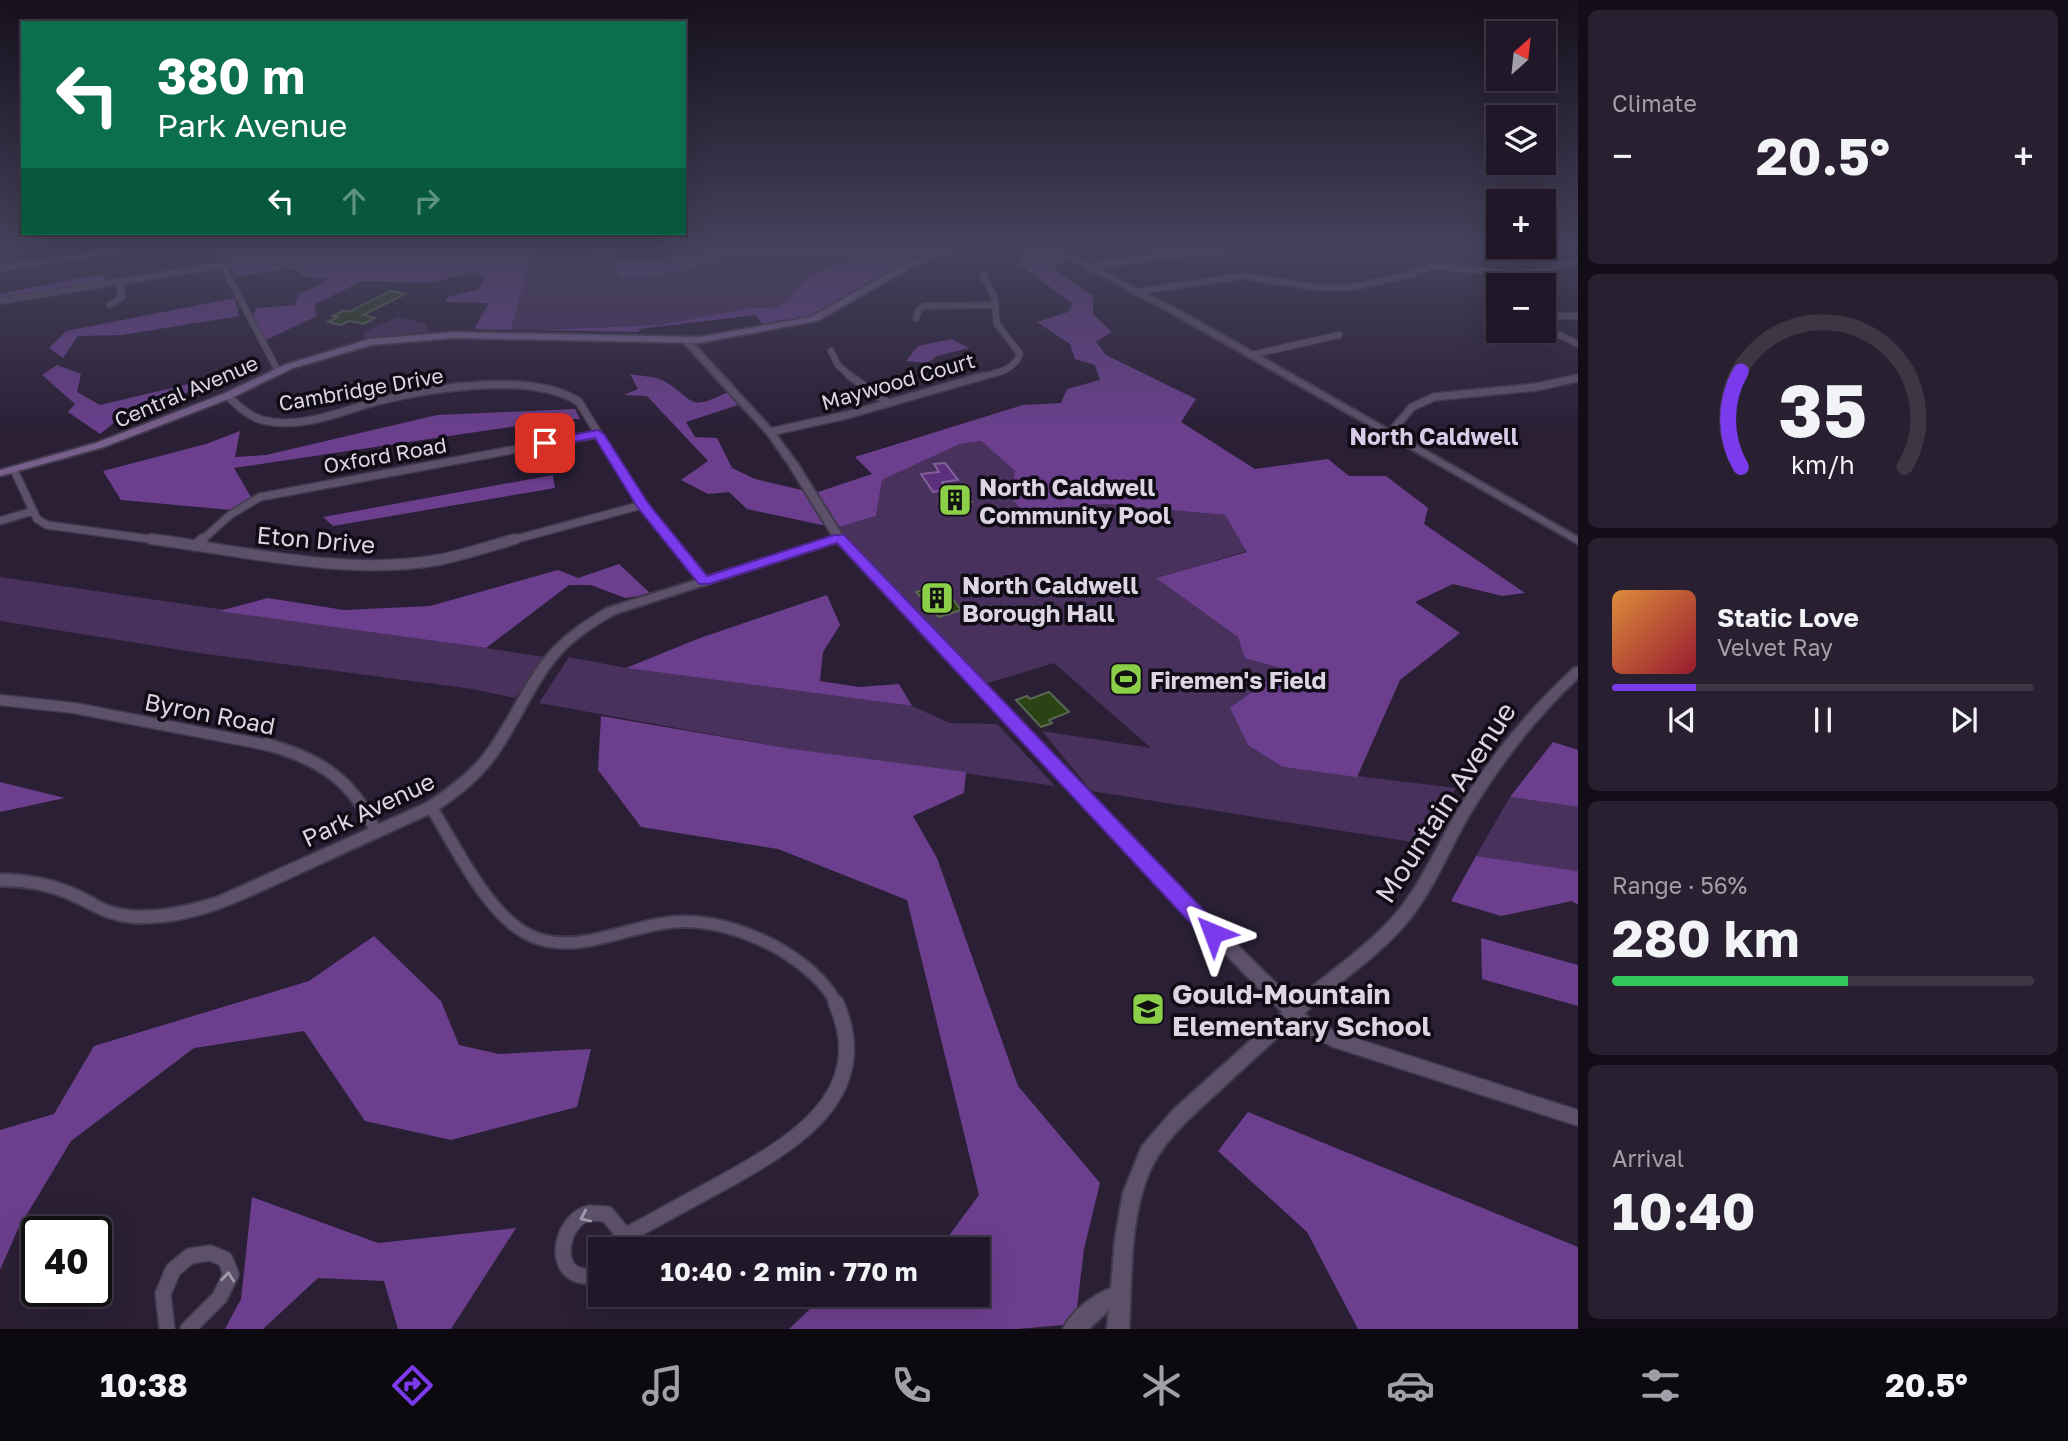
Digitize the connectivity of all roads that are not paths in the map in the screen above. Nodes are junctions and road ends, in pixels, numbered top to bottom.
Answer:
1 (246, 309) edge
2 (832, 309) edge
3 (919, 309) edge
4 (996, 309) edge
5 (1166, 309) edge
6 (1578, 316) edge
7 (916, 318) dead end
8 (1339, 335) dead end
9 (685, 339) junction
10 (1578, 344) edge
11 (831, 351) dead end
12 (1251, 355) junction
13 (278, 370) junction
14 (1578, 378) edge
15 (227, 396) junction
16 (887, 402) junction
17 (770, 432) junction
18 (598, 434) junction
19 (1389, 434) junction
20 (14, 470) junction
21 (0, 473) edge
22 (642, 505) junction
23 (33, 510) junction
24 (0, 521) edge
25 (839, 538) junction
26 (1578, 541) edge
27 (195, 546) junction
28 (704, 581) junction
29 (1578, 671) edge
30 (0, 700) edge
31 (431, 807) junction
32 (376, 832) junction
33 (0, 880) edge
34 (1293, 1012) junction
35 (1578, 1118) edge
36 (620, 1237) edge
37 (632, 1237) edge
38 (588, 1276) edge
39 (1121, 1294) junction
40 (167, 1329) edge
41 (188, 1329) edge
42 (1074, 1329) edge
43 (1118, 1329) edge

1 - 13 street
2 - 9 main road, Central Avenue
3 - 7 street
4 - 16 street, Maywood Court
5 - 12 street
6 - 10 street
8 - 12 street
9 - 13 main road, Central Avenue
9 - 17 street
11 - 16 street
12 - 19 street
13 - 15 main road, Central Avenue
14 - 19 street
15 - 18 street, Cambridge Drive
15 - 20 main road, Central Avenue
16 - 17 street, Maywood Court
17 - 25 street
18 - 22 street, Cambridge Drive
18 - 27 street, Oxford Road
19 - 26 street
20 - 21 main road, Central Avenue
20 - 23 street, Eton Drive
22 - 27 street, Eton Drive
22 - 28 street, Cambridge Drive
23 - 24 street
23 - 27 street, Eton Drive
25 - 28 street, Park Avenue
25 - 34 street
28 - 31 street, Park Avenue
29 - 34 street, Mountain Avenue
30 - 32 street, Byron Road
31 - 32 street, Park Avenue
31 - 37 street
32 - 33 street, Park Avenue
34 - 35 street
34 - 39 street, Mountain Avenue
36 -> 38 street
39 - 42 street
39 - 43 street, Mountain Avenue
41 -> 40 street

